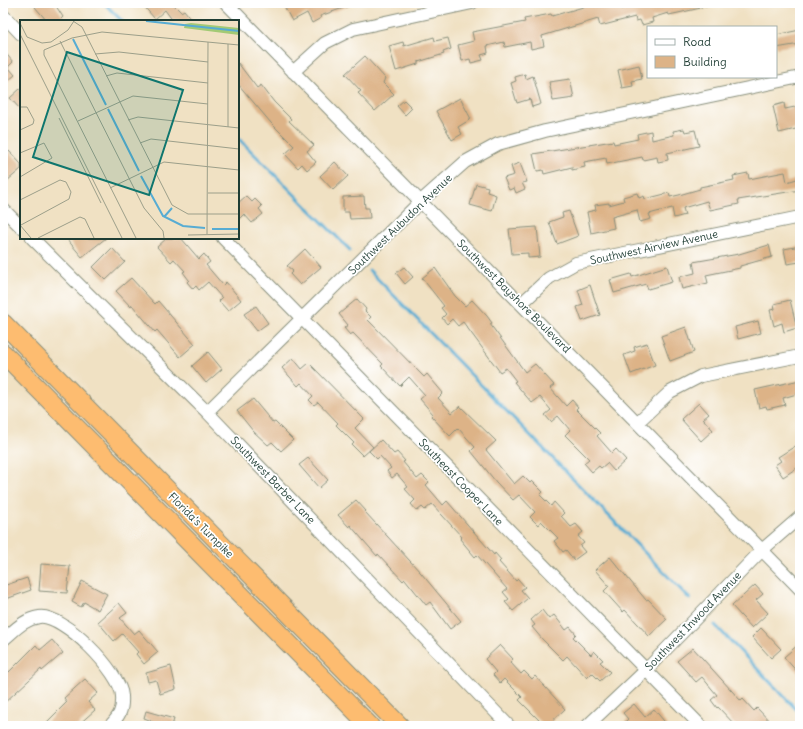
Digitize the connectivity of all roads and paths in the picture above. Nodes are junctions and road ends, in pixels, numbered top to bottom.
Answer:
1 (226, 3) edge
2 (472, 3) edge
3 (3, 15) edge
4 (20, 33) edge
5 (293, 72) junction
6 (800, 77) edge
7 (420, 201) junction
8 (3, 209) edge
9 (800, 217) edge
10 (20, 226) edge
11 (33, 239) edge
12 (223, 239) edge
13 (521, 304) junction
14 (302, 319) junction
15 (3, 324) edge
16 (3, 353) edge
17 (800, 356) edge
18 (208, 412) junction
19 (638, 422) junction
20 (800, 517) edge
21 (762, 550) junction
22 (800, 589) edge
23 (3, 640) edge
24 (645, 671) junction
25 (110, 726) edge
26 (370, 726) edge
27 (400, 726) edge
28 (509, 726) edge
29 (587, 726) edge
30 (701, 726) edge

1 - 5 street, Southwest Bayshore Boulevard
2 - 5 street
3 - 4 street
5 - 7 street, Southwest Bayshore Boulevard
6 - 7 street, Southwest Aubudon Avenue
7 - 13 street, Southwest Bayshore Boulevard
7 - 14 street, Southwest Aubudon Avenue
8 - 10 street
9 - 13 street, Southwest Airview Avenue
11 - 18 street, Southwest Barber Lane
12 - 14 street, Southeast Cooper Lane
13 - 19 street, Southwest Bayshore Boulevard
14 - 18 street, Southwest Aubudon Avenue
14 - 24 street, Southeast Cooper Lane
15 - 27 highway, Florida's Turnpike
16 - 26 highway, Florida's Turnpike
17 - 19 street
18 - 28 street, Southwest Barber Lane
19 - 21 street, Southwest Bayshore Boulevard
20 - 21 street, Southwest Inwood Avenue
21 - 22 street, Southwest Bayshore Boulevard
21 - 24 street, Southwest Inwood Avenue
23 - 25 street
24 - 29 street, Southwest Inwood Avenue
24 - 30 street, Southeast Cooper Lane

